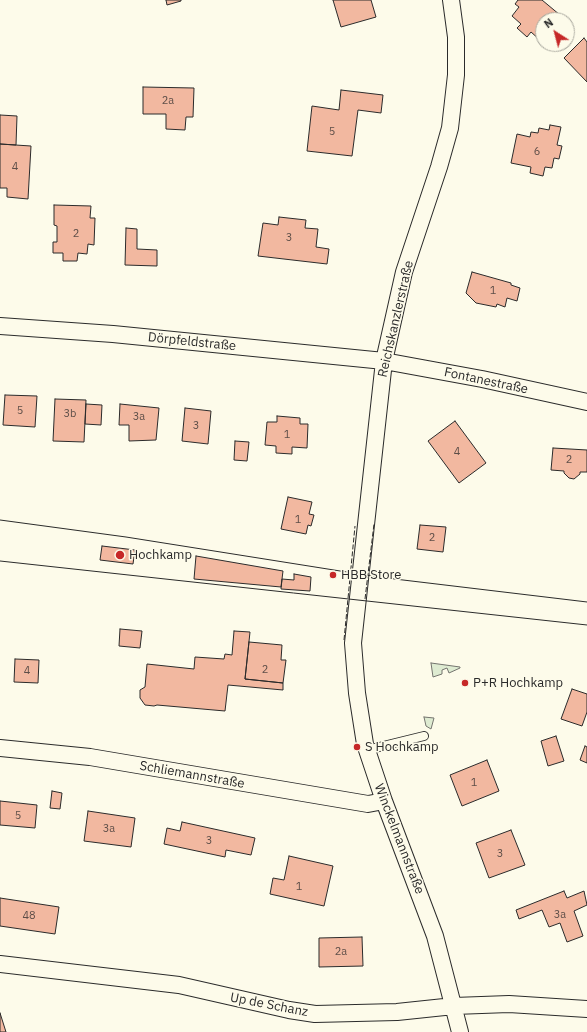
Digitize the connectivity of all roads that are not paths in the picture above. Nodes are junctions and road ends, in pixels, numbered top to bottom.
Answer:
1 (451, 0) edge
2 (0, 326) edge
3 (384, 361) junction
4 (587, 402) edge
5 (353, 643) joint
6 (424, 736) dead end
7 (0, 748) edge
8 (367, 750) junction
9 (384, 801) junction
10 (0, 964) edge
11 (454, 1006) junction
12 (587, 1009) edge
13 (460, 1032) edge

1 - 3 street, Reichskanzlerstraße
2 - 3 street, Dörpfeldstraße
3 - 4 street, Fontanestraße
3 - 5 street, Reichskanzlerstraße
5 - 8 street, Winckelmannstraße
6 - 8 lane
7 - 9 street, Schliemannstraße
8 - 9 street, Winckelmannstraße
9 - 11 street, Winckelmannstraße
10 - 11 street, Up de Schanz
11 - 12 street, Up de Schanz
11 - 13 street, Winckelmannstraße

